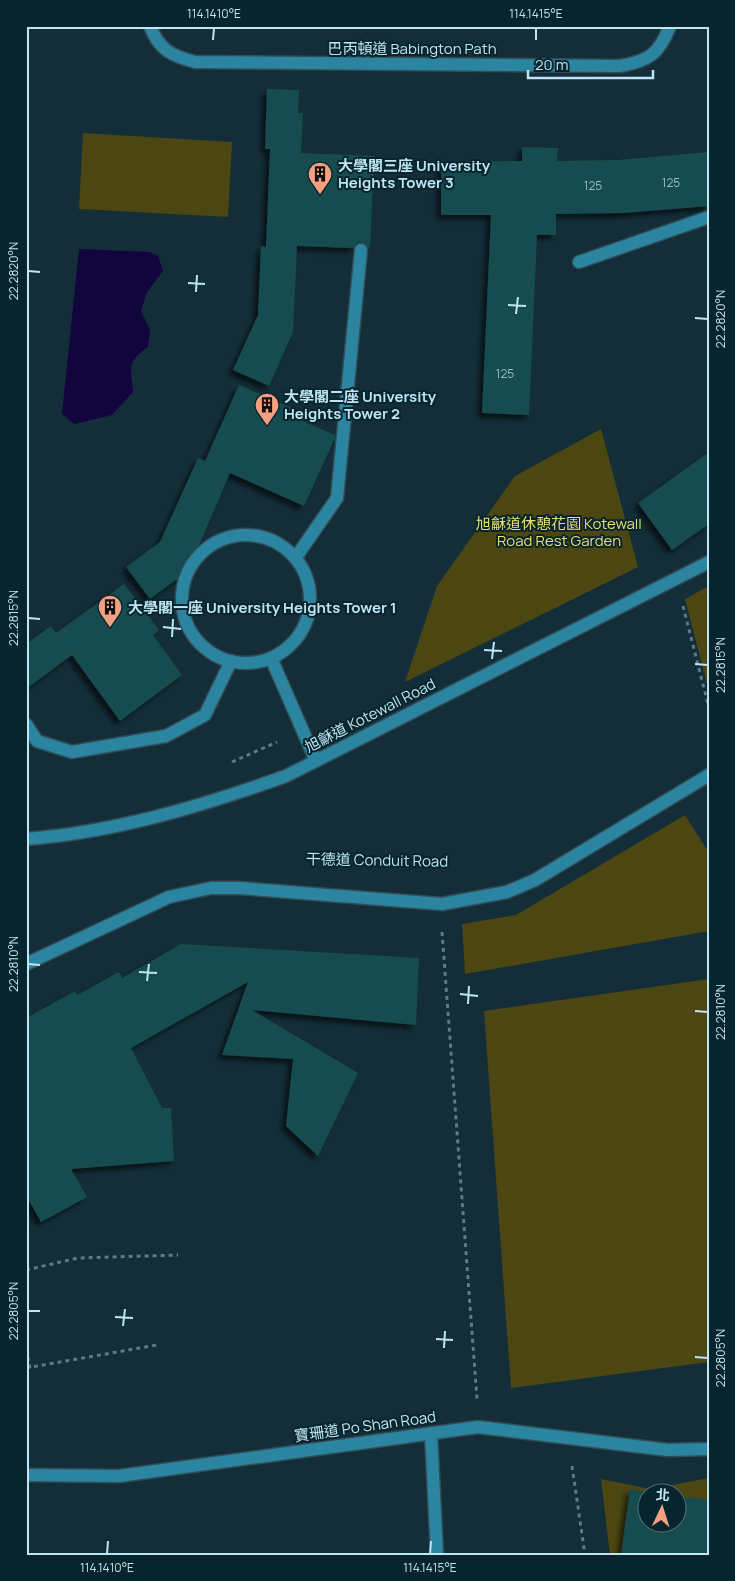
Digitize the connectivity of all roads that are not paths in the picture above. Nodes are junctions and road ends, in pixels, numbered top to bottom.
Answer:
1 (150, 26) edge
2 (670, 26) edge
3 (709, 217) edge
4 (361, 250) dead end
5 (579, 262) dead end
6 (296, 557) junction
7 (709, 562) edge
8 (271, 658) junction
9 (231, 661) junction
10 (26, 724) edge
11 (316, 761) junction
12 (709, 775) edge
13 (26, 839) edge
14 (26, 964) edge
15 (431, 1433) junction
16 (709, 1448) edge
17 (26, 1475) edge
18 (437, 1555) edge

1 - 2 street, 巴丙頓道 Babington Path
3 - 5 street
4 - 6 street
6 - 8 street
6 - 9 street
7 - 11 street, 旭龢道 Kotewall Road
8 - 9 street
8 - 11 street
9 - 10 street
11 - 13 street, 旭龢道 Kotewall Road
12 - 14 street
15 - 16 street, 寶珊道 Po Shan Road
15 - 17 street, 寶珊道 Po Shan Road
15 - 18 street

